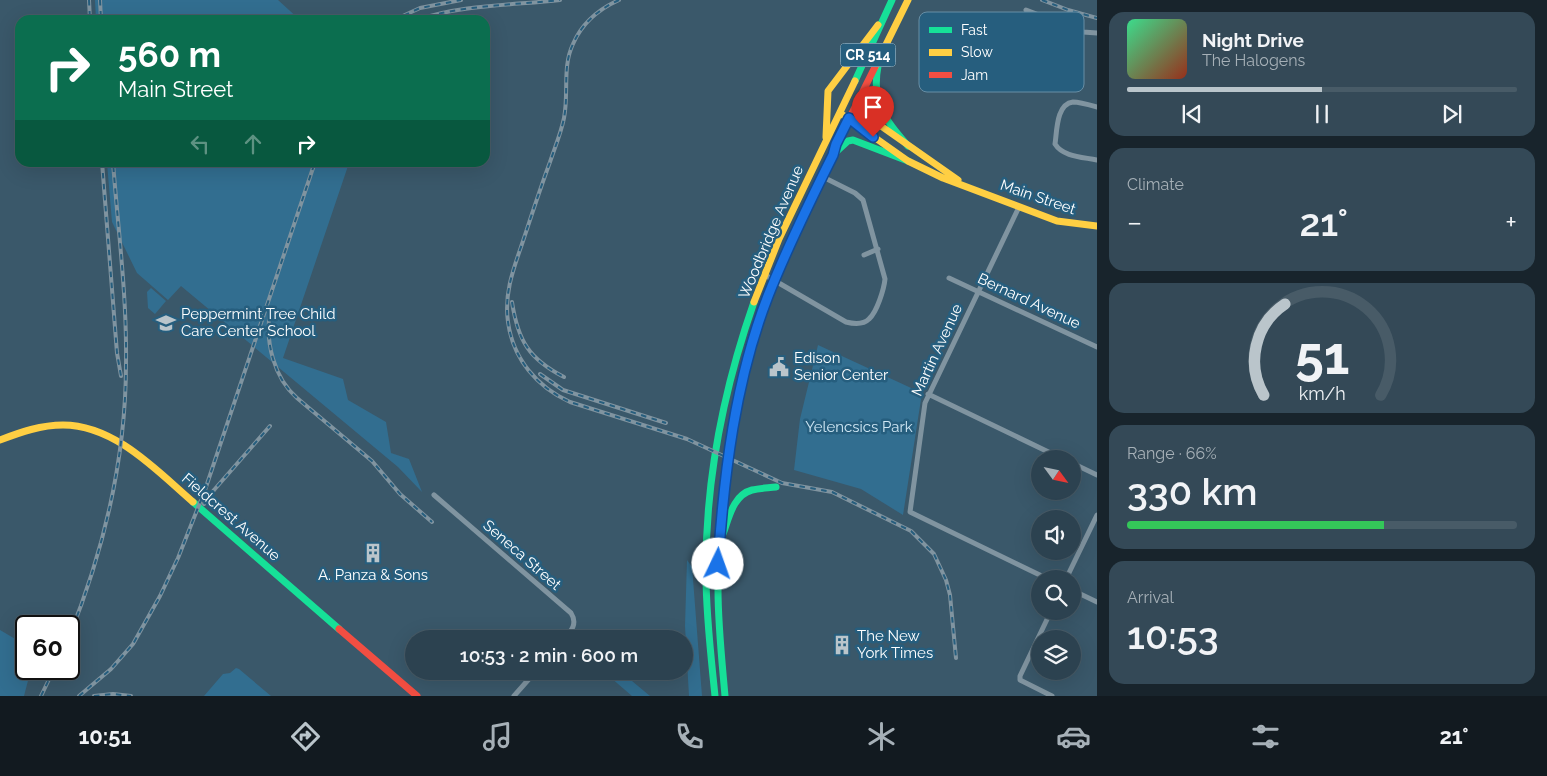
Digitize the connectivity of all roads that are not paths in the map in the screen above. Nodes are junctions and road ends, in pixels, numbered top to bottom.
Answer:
1 (892, 0) edge
2 (908, 0) edge
3 (888, 10) junction
4 (1026, 10) dead end
5 (1031, 12) edge
6 (1084, 32) edge
7 (1097, 33) edge
8 (881, 57) junction
9 (826, 102) junction
10 (1097, 106) edge
11 (840, 113) junction
12 (849, 118) junction
13 (825, 144) junction
14 (908, 146) junction
15 (833, 155) junction
16 (1097, 160) edge
17 (908, 161) junction
18 (823, 177) junction
19 (971, 188) junction
20 (1018, 207) junction
21 (1097, 226) edge
22 (878, 249) junction
23 (864, 255) dead end
24 (765, 275) junction
25 (950, 278) dead end
26 (775, 280) junction
27 (978, 291) junction
28 (1097, 347) edge
29 (928, 394) junction
30 (0, 440) edge
31 (1044, 450) edge
32 (1081, 467) edge
33 (1097, 475) edge
34 (776, 487) dead end
35 (434, 495) dead end
36 (1097, 515) edge
37 (720, 540) junction
38 (1070, 570) edge
39 (1031, 571) edge
40 (1081, 594) edge
41 (1097, 602) edge
42 (1047, 620) edge
43 (571, 630) edge
44 (528, 680) edge
45 (417, 696) edge
46 (514, 696) edge
47 (715, 696) edge
48 (725, 696) edge
49 (1052, 696) edge

1 - 3 main road, Woodbridge Avenue / CR 514
2 - 8 main road, Woodbridge Avenue / CR 514
3 - 9 main road
3 - 11 main road, Woodbridge Avenue / CR 514
4 - 5 street
6 - 7 street
8 - 12 main road, Woodbridge Avenue / CR 514
8 - 14 main road
9 - 11 main road, Main Street
9 - 13 main road
10 - 16 street
11 - 12 main road, Main Street
11 - 13 main road, Woodbridge Avenue / CR 514
12 - 14 main road, Main Street
12 - 15 main road, Woodbridge Avenue / CR 514
12 - 17 main road, Main Street
13 - 24 main road, Woodbridge Avenue / CR 514
14 - 19 main road, Main Street
15 - 17 main road
15 - 18 main road, Woodbridge Avenue / CR 514
17 - 19 main road, Main Street
18 - 22 street
18 - 26 main road, Woodbridge Avenue / CR 514
19 - 20 main road, Main Street
20 - 21 main road, Main Street
20 - 27 street, Martin Avenue
22 - 23 street
22 - 26 street
24 - 26 street
24 - 47 main road, Woodbridge Avenue / CR 514
25 - 27 street, Bernard Avenue
26 - 37 main road, Woodbridge Avenue / CR 514
27 - 28 street, Bernard Avenue
27 - 29 street, Martin Avenue
29 - 31 street
29 - 39 street, Martin Avenue
30 - 45 main road, Fieldcrest Avenue
32 - 33 street
34 - 37 main road
35 - 43 street, Seneca Street
36 - 38 street
37 - 48 main road, Woodbridge Avenue / CR 514
40 - 41 street
42 - 49 street
44 - 46 street

